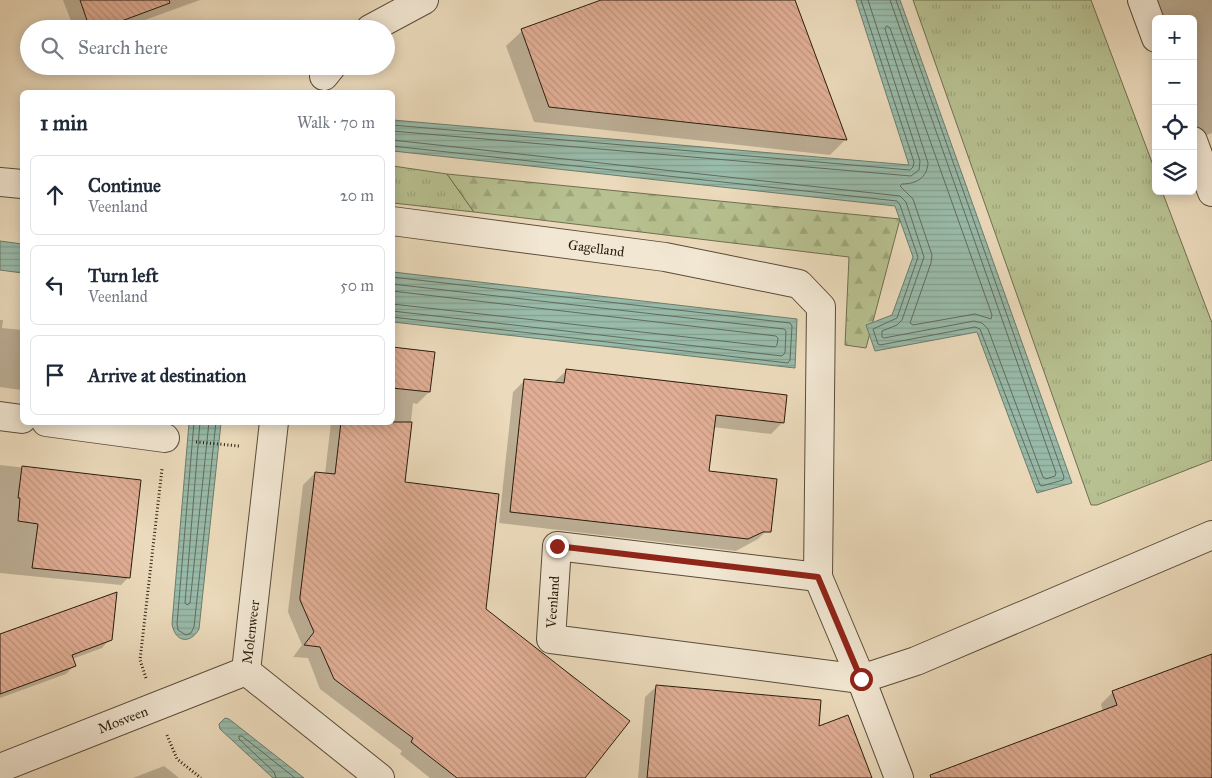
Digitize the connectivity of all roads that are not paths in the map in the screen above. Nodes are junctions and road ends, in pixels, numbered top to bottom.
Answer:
1 (1142, 0) edge
2 (419, 1) edge
3 (386, 20) edge
4 (1152, 27) edge
5 (1197, 150) edge
6 (0, 182) edge
7 (20, 184) edge
8 (1211, 184) edge
9 (395, 221) edge
10 (0, 416) edge
11 (20, 419) edge
12 (68, 425) edge
13 (274, 425) edge
14 (178, 440) road end
15 (1212, 535) edge
16 (818, 577) junction
17 (246, 671) junction
18 (861, 679) junction
19 (0, 768) edge
20 (380, 778) edge
21 (899, 778) edge

1 - 4 street
2 - 3 street
5 - 8 street
6 - 7 street
9 - 16 street, Gagelland
10 - 11 street
12 - 14 street
13 - 17 street, Molenweer
15 - 18 street
16 - 18 street
16 - 18 street, Veenland
17 - 19 street, Mosveen
17 - 20 street, Molenweer
18 - 21 street

